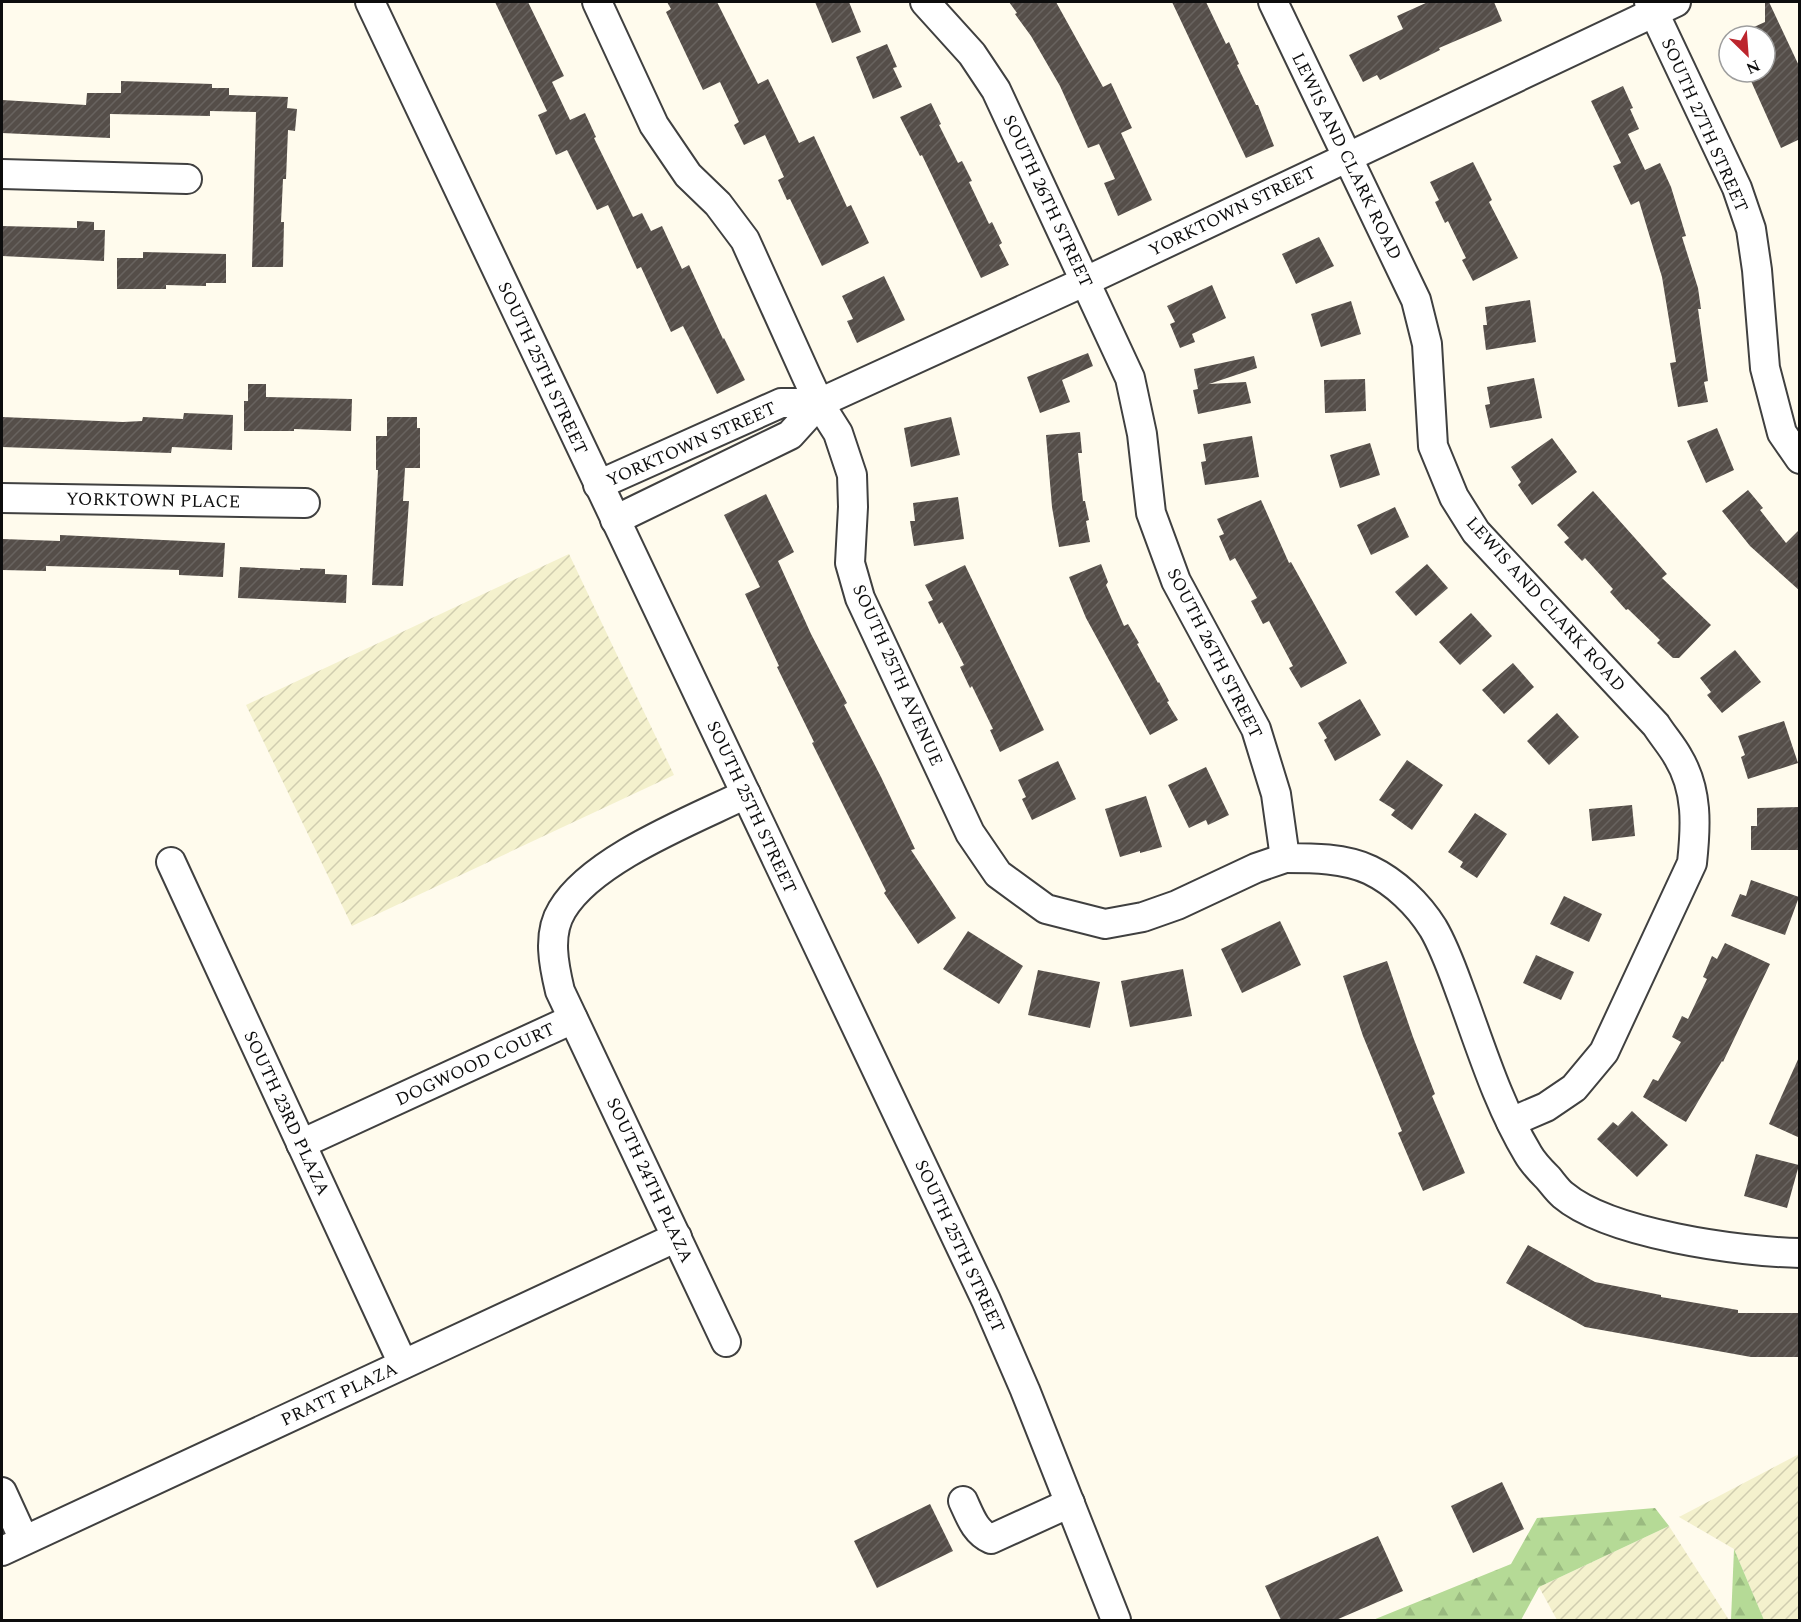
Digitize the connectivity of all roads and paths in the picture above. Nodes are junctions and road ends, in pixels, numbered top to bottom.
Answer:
1 (370, 2) edge
2 (597, 2) edge
3 (925, 2) edge
4 (1273, 2) edge
5 (1660, 5) edge
6 (1346, 157) junction
7 (2, 174) edge
8 (186, 179) dead end
9 (1086, 281) junction
10 (819, 403) junction
11 (1800, 459) edge
12 (598, 485) junction
13 (2, 498) edge
14 (305, 503) dead end
15 (615, 520) junction
16 (746, 794) junction
17 (1284, 858) junction
18 (171, 862) dead end
19 (573, 1019) junction
20 (1511, 1122) junction
21 (301, 1144) junction
22 (677, 1237) junction
23 (1800, 1253) edge
24 (726, 1342) dead end
25 (403, 1364) junction
26 (2, 1491) edge
27 (963, 1501) dead end
28 (1071, 1503) junction
29 (13, 1545) edge
30 (1116, 1620) edge

1 - 12 street, SOUTH 25TH STREET
2 - 10 street, SOUTH 25TH AVENUE
3 - 9 street, SOUTH 26TH STREET
4 - 6 street, LEWIS AND CLARK ROAD
5 - 6 street, YORKTOWN STREET
5 - 11 street, SOUTH 27TH STREET
6 - 9 street, YORKTOWN STREET
6 - 20 street, LEWIS AND CLARK ROAD
7 - 8 street
9 - 10 street, YORKTOWN STREET
9 - 17 street, SOUTH 26TH STREET
10 - 12 street, YORKTOWN STREET
10 - 15 street, YORKTOWN STREET
10 - 17 street, SOUTH 25TH AVENUE
12 - 15 street, SOUTH 25TH STREET
13 - 14 street, YORKTOWN PLACE
15 - 16 street, SOUTH 25TH STREET
16 - 19 street, DOGWOOD COURT
16 - 28 street, SOUTH 25TH STREET
17 - 20 street
18 - 21 street, SOUTH 23RD PLAZA
19 - 21 street, DOGWOOD COURT
19 - 22 street, SOUTH 24TH PLAZA
20 - 23 street
21 - 25 street, SOUTH 23RD PLAZA
22 - 24 street, SOUTH 24TH PLAZA
22 - 25 street, PRATT PLAZA
25 - 29 street, PRATT PLAZA
26 - 29 street
27 - 28 street
28 - 30 street, SOUTH 25TH STREET

